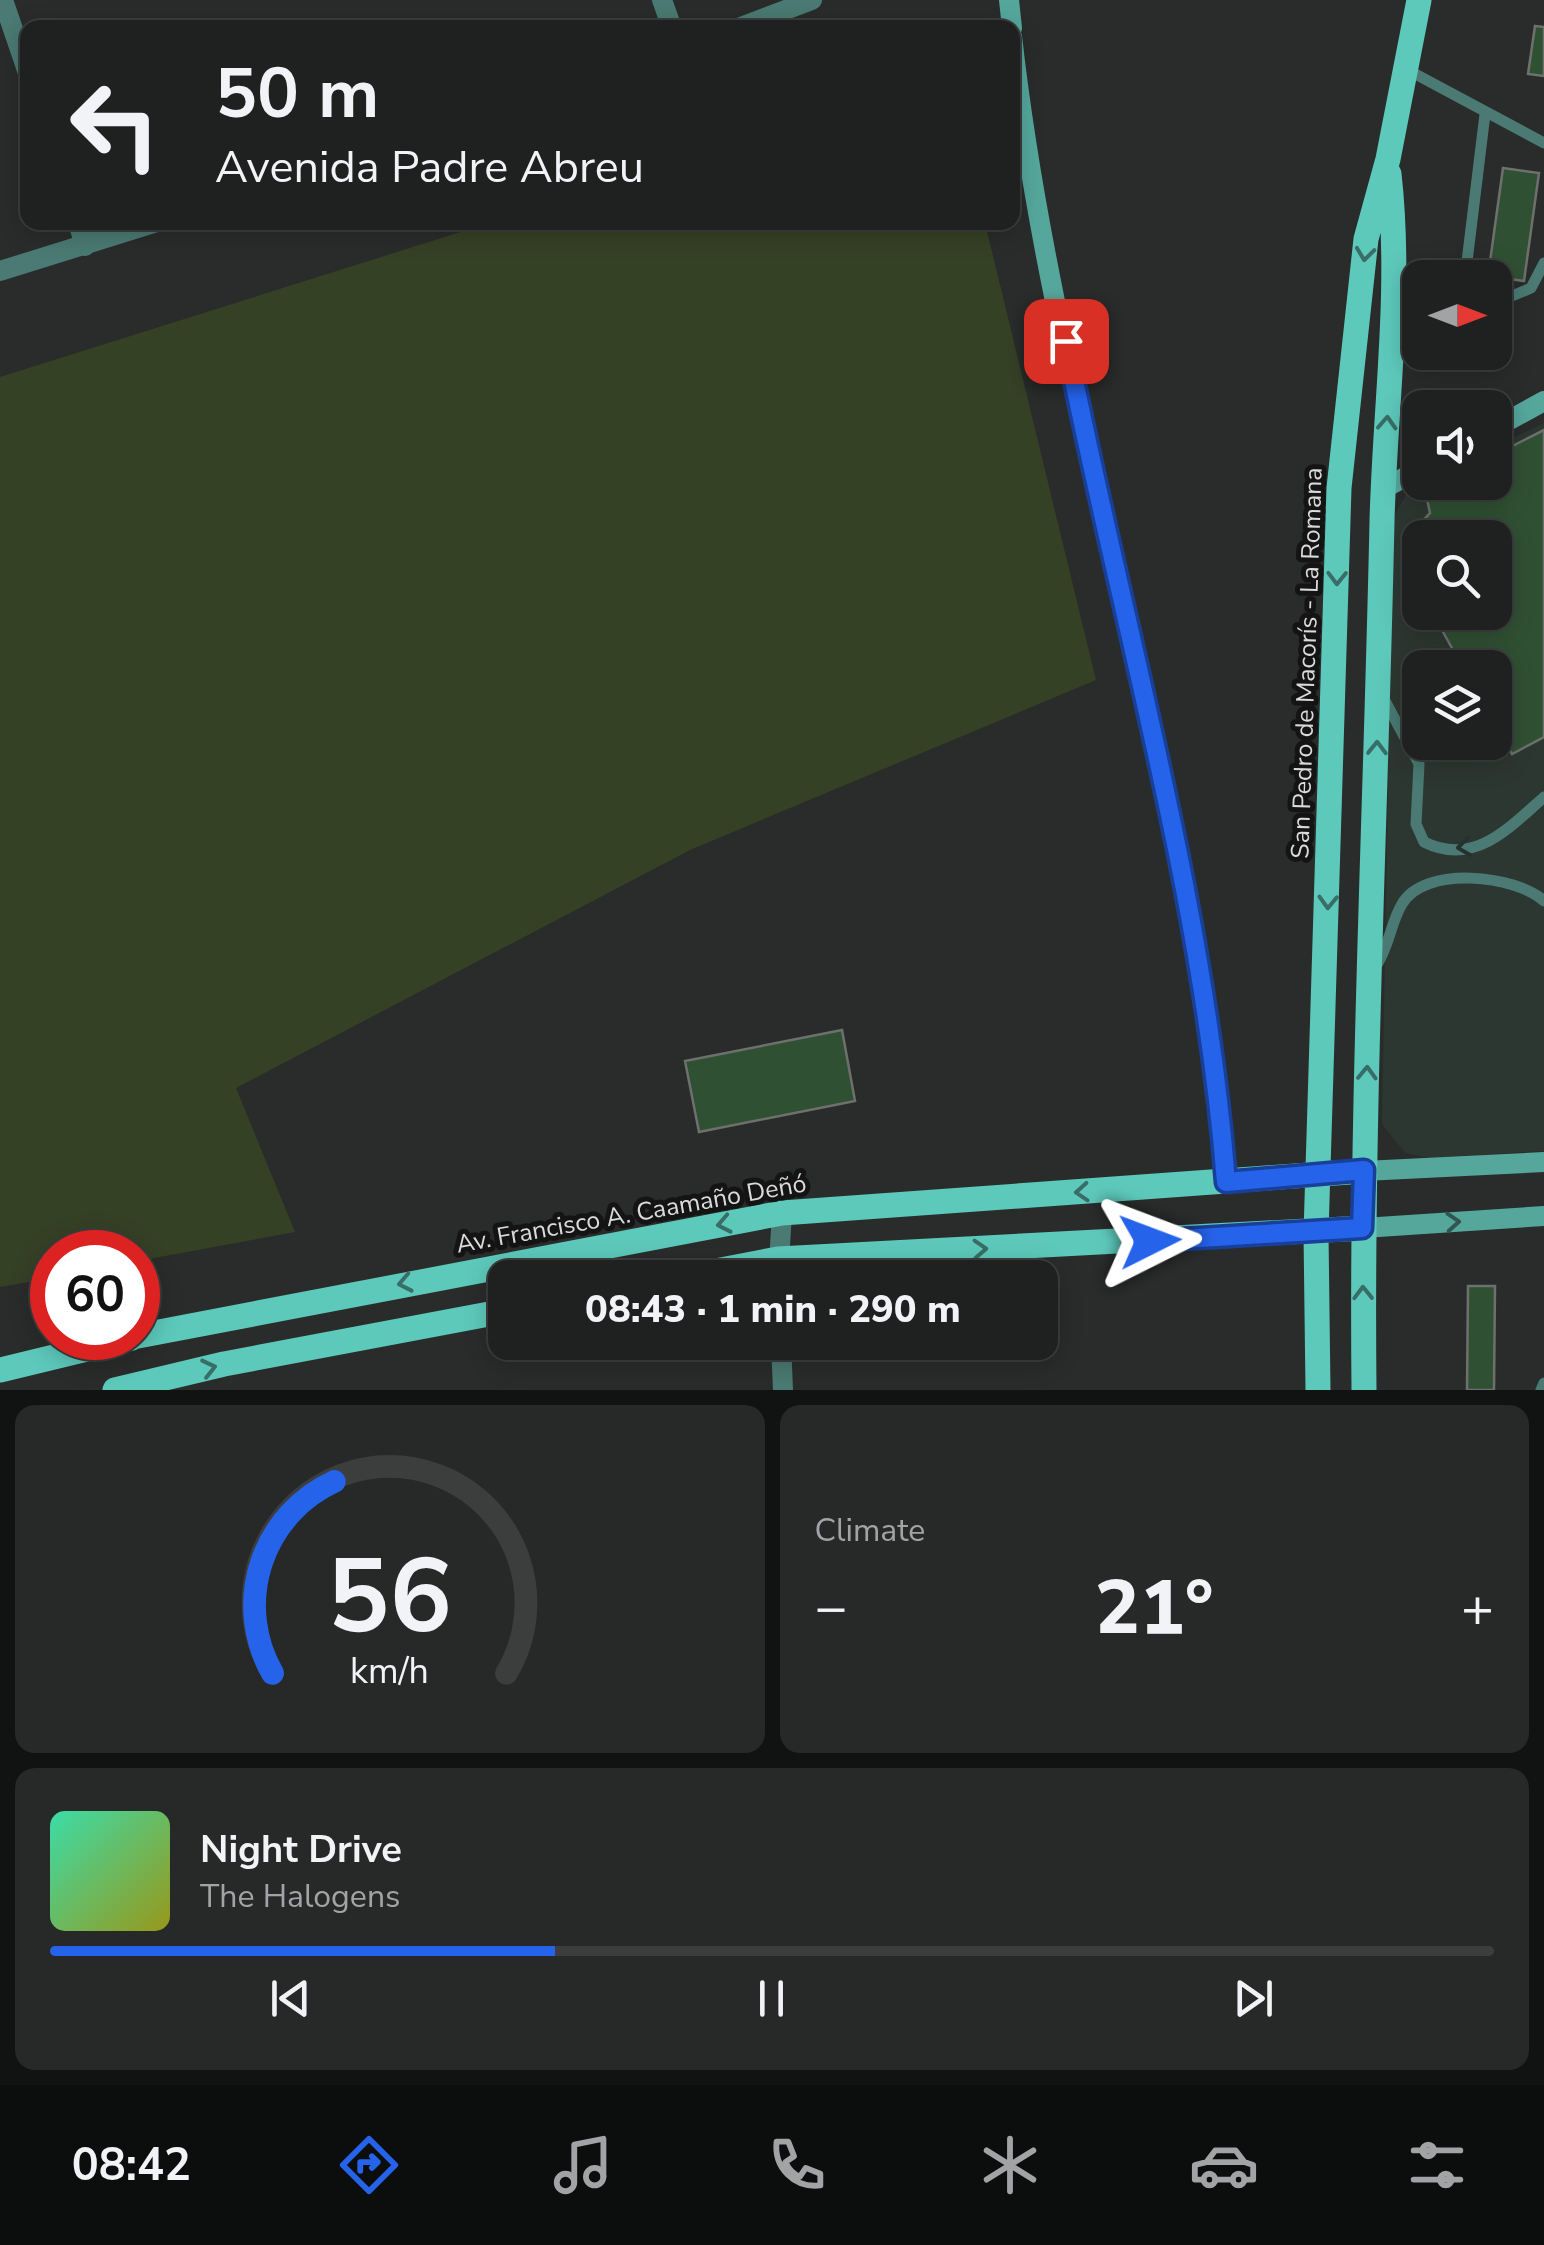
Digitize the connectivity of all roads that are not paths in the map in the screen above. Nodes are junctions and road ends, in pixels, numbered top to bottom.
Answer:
1 (3, 0) edge
2 (812, 0) edge
3 (1419, 0) edge
4 (759, 20) edge
5 (20, 50) edge
6 (1406, 69) junction
7 (1020, 79) edge
8 (1484, 114) junction
9 (1544, 142) edge
10 (1388, 160) junction
11 (81, 230) edge
12 (133, 230) edge
13 (86, 246) junction
14 (1468, 260) edge
15 (1544, 263) edge
16 (0, 271) edge
17 (1512, 296) edge
18 (1402, 328) edge
19 (1392, 331) junction
20 (1544, 401) edge
21 (1512, 419) edge
22 (1402, 479) edge
23 (1383, 489) junction
24 (1378, 690) junction
25 (1544, 797) edge
26 (1544, 901) edge
27 (1370, 976) junction
28 (1544, 1162) edge
29 (1364, 1170) junction
30 (1319, 1173) junction
31 (1226, 1182) junction
32 (782, 1213) junction
33 (1544, 1216) edge
34 (1362, 1228) junction
35 (1316, 1233) junction
36 (779, 1260) edge
37 (901, 1260) edge
38 (488, 1314) edge
39 (160, 1332) edge
40 (41, 1360) edge
41 (781, 1360) edge
42 (0, 1370) edge
43 (114, 1390) edge
44 (782, 1390) edge
45 (1318, 1390) edge
46 (1364, 1390) edge

1 - 5 street
2 - 4 street
3 - 6 main road, San Pedro de Macorís - La Romana
6 - 8 lane
6 - 10 main road, San Pedro de Macorís - La Romana
7 - 31 street
8 - 9 lane
8 - 14 lane
10 - 19 main road, San Pedro de Macorís - La Romana
10 -> 30 main road, San Pedro de Macorís - La Romana
11 - 13 street
12 - 13 street
13 - 16 street
15 - 17 lane
18 - 19 lane
23 -> 19 main road, San Pedro de Macorís - La Romana
20 - 21 street
22 - 23 street
23 - 24 main road, San Pedro de Macorís - La Romana
25 -> 24 lane
27 -> 24 main road, San Pedro de Macorís - La Romana
26 - 27 lane
29 -> 27 main road, San Pedro de Macorís - La Romana
28 - 29 street
29 - 30 main road, Av. Francisco A. Caamaño Deñó
29 - 34 main road, San Pedro de Macorís - La Romana
30 - 31 main road, Av. Francisco A. Caamaño Deñó
30 - 35 main road, San Pedro de Macorís - La Romana
31 -> 32 main road, Av. Francisco A. Caamaño Deñó
32 - 36 street
32 -> 39 main road, Av. Francisco A. Caamaño Deñó
34 -> 33 street
34 - 35 main road
46 -> 34 main road, San Pedro de Macorís - La Romana
37 -> 35 main road
35 - 45 main road, San Pedro de Macorís - La Romana
43 -> 38 main road
40 - 42 main road, Av. Francisco A. Caamaño Deñó
41 - 44 street

